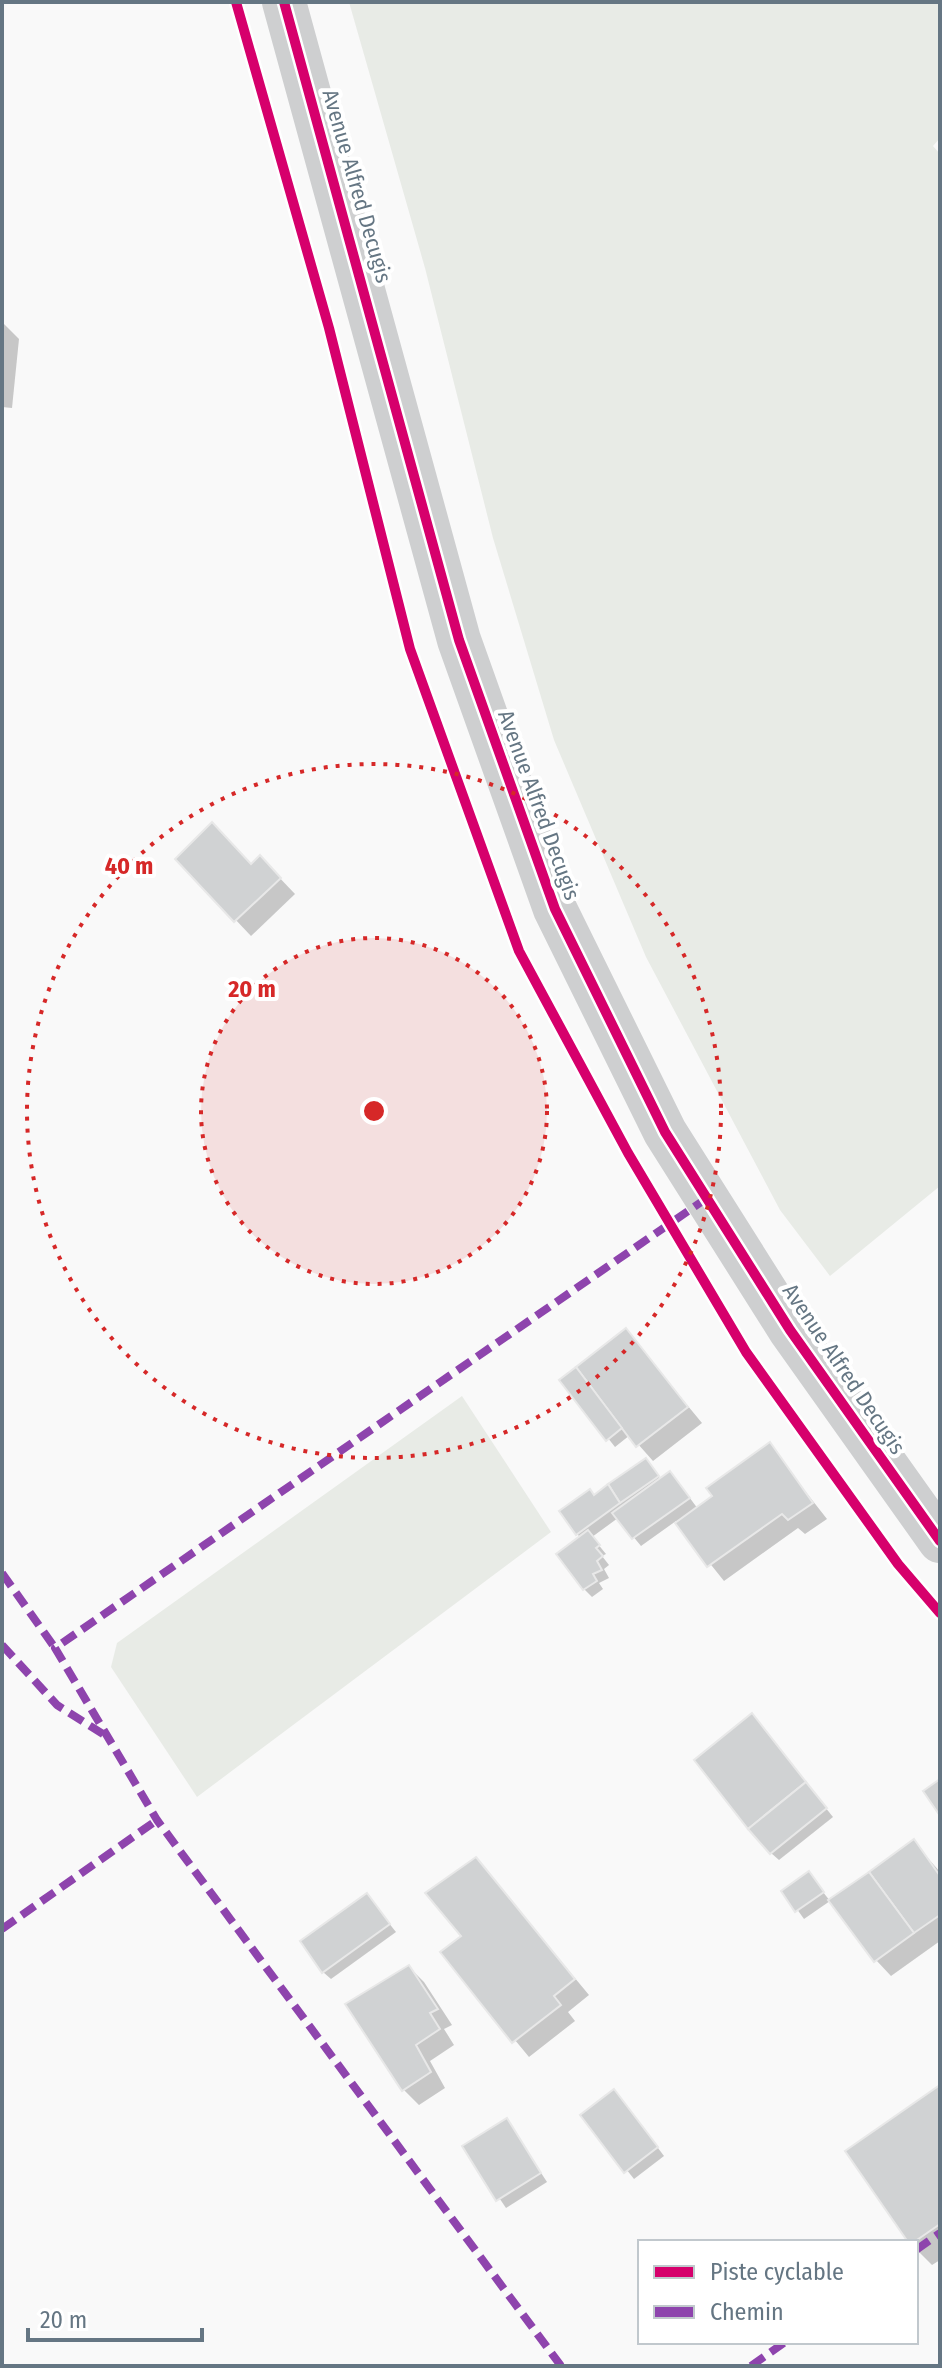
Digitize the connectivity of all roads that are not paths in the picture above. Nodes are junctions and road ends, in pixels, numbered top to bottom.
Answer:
1 (284, 2) edge
2 (940, 1541) edge

1 - 2 street, Avenue Alfred Decugis

